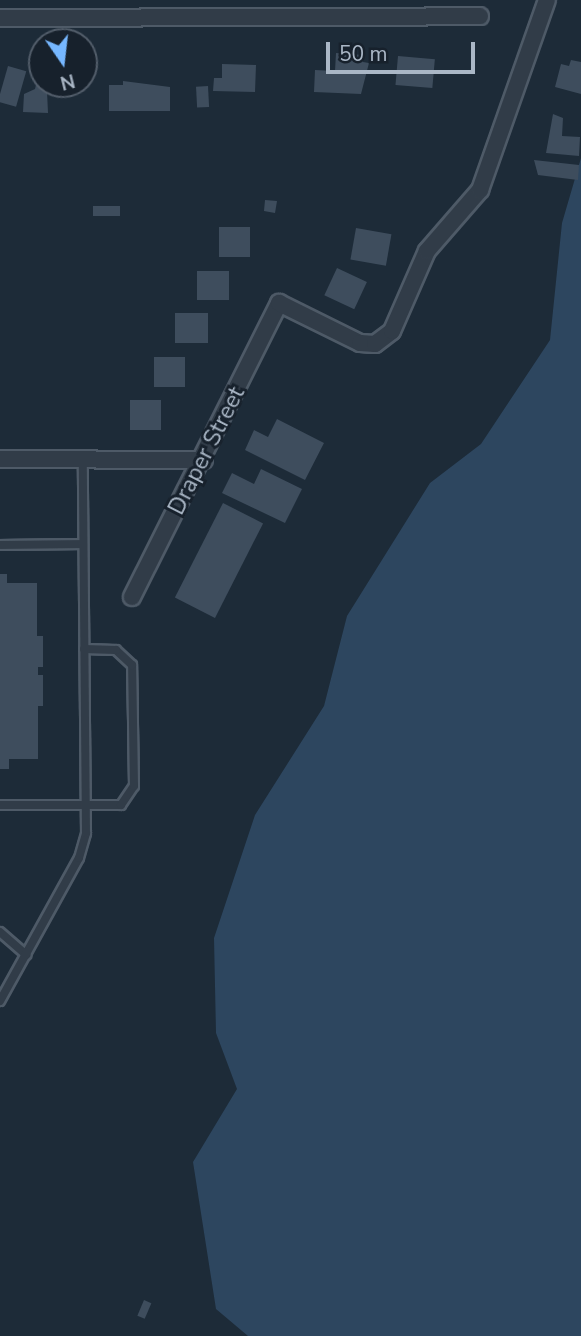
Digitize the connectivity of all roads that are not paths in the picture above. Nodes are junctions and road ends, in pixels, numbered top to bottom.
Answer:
1 (547, 0) edge
2 (480, 16) dead end
3 (0, 18) edge
4 (0, 458) edge
5 (83, 458) junction
6 (204, 460) junction
7 (83, 544) junction
8 (0, 545) edge
9 (132, 597) dead end
10 (84, 649) junction
11 (0, 805) edge
12 (85, 806) junction
13 (0, 932) edge
14 (26, 955) junction
15 (0, 1001) edge

1 - 6 street, Draper Street
2 - 3 street
4 - 5 street
5 - 6 street
5 - 7 lane
6 - 9 street, Draper Street
7 - 8 lane
7 - 10 lane
10 - 12 lane
10 - 12 lane
11 - 12 lane
12 - 14 lane
13 - 14 lane
14 - 15 lane

